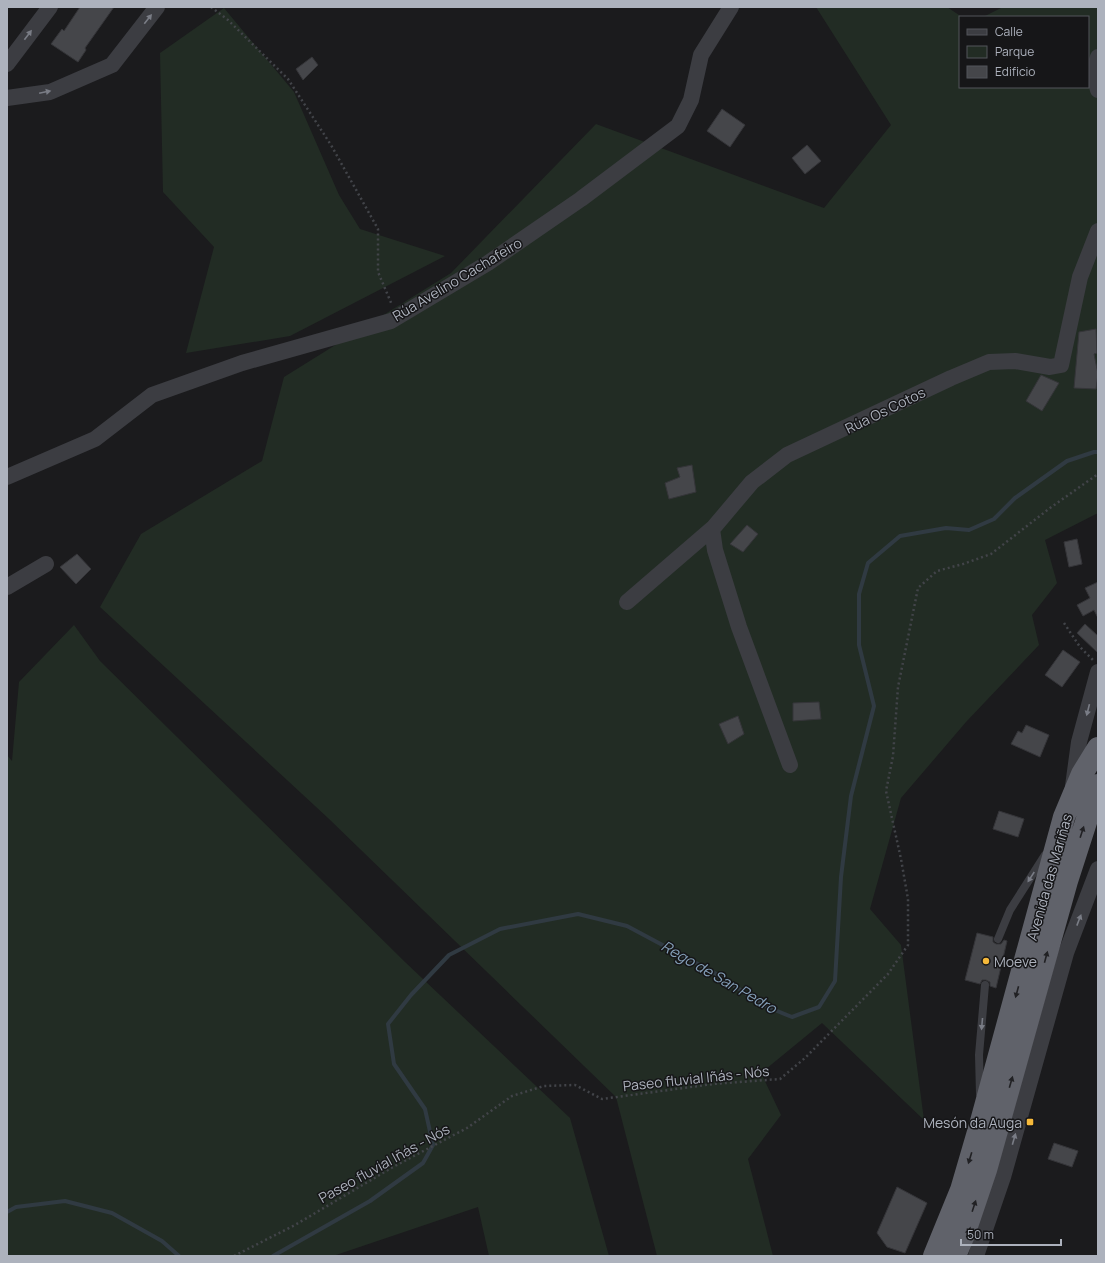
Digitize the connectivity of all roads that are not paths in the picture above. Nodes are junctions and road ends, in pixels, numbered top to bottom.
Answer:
1 (50, 7) edge
2 (158, 7) edge
3 (731, 7) edge
4 (1098, 57) edge
5 (7, 64) edge
6 (1098, 90) edge
7 (7, 98) edge
8 (1098, 231) edge
9 (7, 477) edge
10 (712, 529) junction
11 (46, 564) dead end
12 (7, 587) edge
13 (627, 602) dead end
14 (1098, 672) edge
15 (1098, 748) edge
16 (790, 765) dead end
17 (1098, 785) edge
18 (1072, 796) junction
19 (1061, 833) junction
20 (1098, 870) edge
21 (998, 939) dead end
22 (985, 985) dead end
23 (980, 1125) junction
24 (934, 1256) edge
25 (955, 1256) edge
26 (976, 1256) edge

5 -> 1 street
7 -> 2 street
3 - 9 street, Rúa Avelino Cachafeiro
4 - 6 street
8 - 10 street, Rúa Os Cotos
10 - 13 street, Rúa Os Cotos
10 - 16 street
11 - 12 street
14 -> 18 street, Avenida das Mariñas
15 - 18 highway, Avenida das Mariñas
25 -> 17 highway, Avenida das Mariñas
18 - 19 highway, Avenida das Mariñas
19 -> 21 lane
19 -> 23 highway, Avenida das Mariñas
26 -> 20 street
22 -> 23 lane
23 -> 24 highway, Avenida das Mariñas

